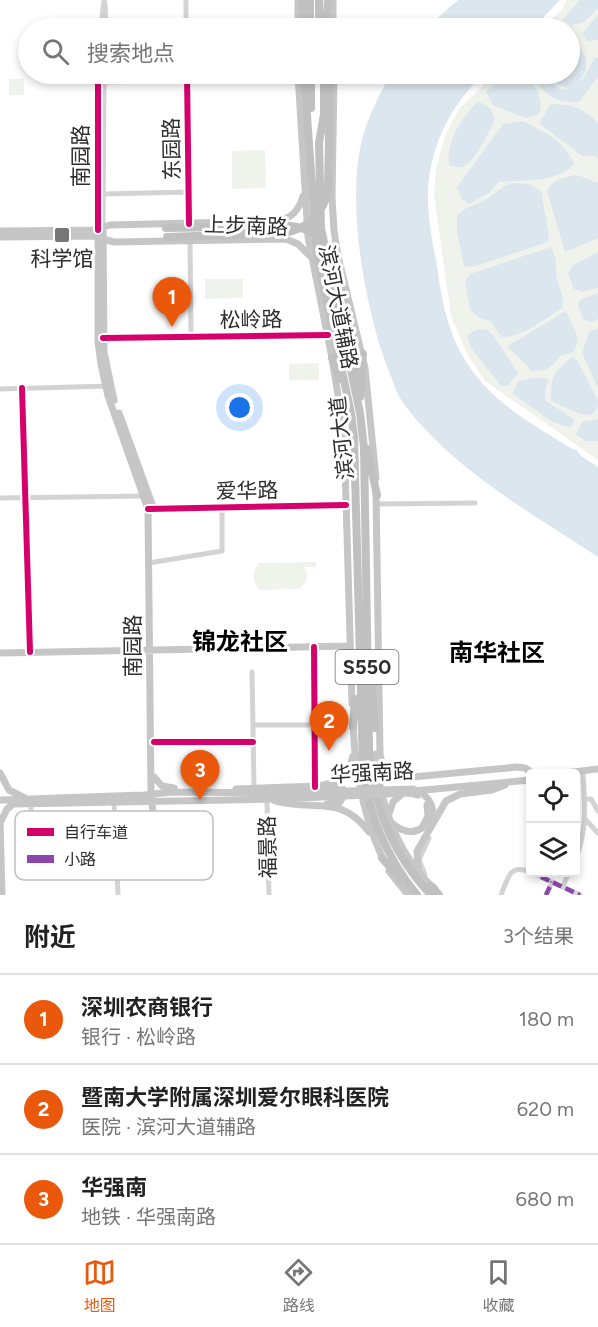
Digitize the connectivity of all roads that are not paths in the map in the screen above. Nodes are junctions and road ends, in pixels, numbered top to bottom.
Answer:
1 (104, 0) edge
2 (186, 0) edge
3 (298, 0) edge
4 (303, 0) edge
5 (310, 0) edge
6 (319, 0) edge
7 (330, 0) edge
8 (101, 18) edge
9 (105, 18) edge
10 (186, 18) edge
11 (298, 18) edge
12 (303, 18) edge
13 (310, 18) edge
14 (319, 18) edge
15 (330, 18) edge
16 (101, 84) edge
17 (101, 84) edge
18 (187, 84) edge
19 (299, 84) edge
20 (305, 84) edge
21 (310, 84) edge
22 (319, 84) edge
23 (324, 84) edge
24 (332, 84) edge
25 (332, 84) edge
26 (319, 143) junction
27 (310, 156) junction
28 (305, 184) junction
29 (189, 192) junction
30 (103, 194) junction
31 (277, 221) junction
32 (189, 224) junction
33 (0, 226) edge
34 (166, 228) joint
35 (101, 229) junction
36 (0, 231) edge
37 (13, 234) junction
38 (0, 237) edge
39 (167, 237) joint
40 (100, 239) junction
41 (279, 239) junction
42 (190, 240) junction
43 (0, 244) edge
44 (311, 257) junction
45 (328, 335) junction
46 (191, 337) junction
47 (103, 338) junction
48 (359, 352) junction
49 (333, 358) junction
50 (108, 386) junction
51 (0, 388) edge
52 (21, 388) junction
53 (356, 413) junction
54 (361, 424) junction
55 (145, 496) junction
56 (0, 498) edge
57 (25, 498) junction
58 (377, 499) junction
59 (475, 503) dead end
60 (346, 505) junction
61 (222, 508) junction
62 (150, 509) junction
63 (151, 563) junction
64 (350, 646) junction
65 (314, 647) junction
66 (151, 651) junction
67 (30, 652) junction
68 (0, 653) edge
69 (363, 658) junction
70 (252, 672) dead end
71 (378, 692) junction
72 (253, 725) junction
73 (314, 725) junction
74 (353, 727) junction
75 (375, 728) junction
76 (154, 742) junction
77 (253, 742) junction
78 (354, 742) junction
79 (378, 756) junction
80 (197, 762) dead end
81 (598, 771) edge
82 (580, 772) edge
83 (0, 773) edge
84 (526, 775) edge
85 (580, 775) edge
86 (526, 776) edge
87 (152, 778) junction
88 (526, 778) edge
89 (580, 780) edge
90 (513, 782) junction
91 (318, 787) junction
92 (254, 788) junction
93 (400, 788) junction
94 (218, 791) junction
95 (197, 792) junction
96 (134, 795) junction
97 (152, 796) junction
98 (168, 796) junction
99 (279, 796) junction
100 (584, 799) junction
101 (0, 800) edge
102 (269, 800) junction
103 (29, 801) junction
104 (114, 802) junction
105 (316, 804) junction
106 (30, 811) edge
107 (114, 811) edge
108 (153, 811) edge
109 (598, 811) edge
110 (0, 812) edge
111 (390, 818) junction
112 (585, 819) junction
113 (0, 823) edge
114 (427, 832) junction
115 (598, 833) edge
116 (374, 839) junction
117 (580, 848) edge
118 (382, 858) junction
119 (526, 871) edge
120 (422, 875) junction
121 (545, 877) edge
122 (567, 877) edge
123 (117, 880) edge
124 (552, 882) junction
125 (563, 886) junction
126 (436, 892) edge
127 (2, 895) edge
128 (118, 895) edge
129 (269, 895) edge
130 (408, 895) edge
131 (417, 895) edge
132 (501, 895) edge
133 (546, 895) edge
134 (580, 895) edge

1 - 8 street
1 - 9 street
2 - 10 street
3 - 11 main road
4 - 12 highway
5 - 13 highway
6 - 14 highway
7 - 15 highway
16 - 30 street, 南园路
17 - 35 street, 南园路
18 - 29 street, 东园路
19 - 28 main road, 滨河大道辅路
20 - 27 highway, 滨河大道 / S550
21 - 27 highway
22 - 26 highway
23 - 26 highway, 滨河大道 / S550
24 - 39 highway, bridge
25 - 48 main road, 滨河大道辅路
26 - 53 highway, 滨河大道 / S550
27 - 53 highway, 滨河大道 / S550
28 - 31 main road, 上步南路
28 - 44 main road, 滨河大道辅路
29 - 30 street
29 - 32 street, 东园路
30 - 35 street, 南园路
31 - 32 main road, 上步南路
31 - 41 main road
32 - 35 main road, 上步南路
33 - 37 main road
34 - 35 main road, 上步南路
34 - 48 highway, bridge
35 - 37 main road, 上步南路
35 - 40 main road, 南园路
36 - 37 main road, 上步南路
37 - 38 main road, 上步南路
37 - 40 main road, 上步南路
37 - 43 main road
39 - 40 main road, 上步南路
40 - 42 main road, 上步南路
40 - 47 main road, 南园路
40 - 50 main road, 南园路
41 - 42 main road, 上步南路
41 - 44 main road, 上步南路
42 - 46 street
44 - 45 main road, 滨河大道辅路
45 - 46 street, 松岭路
45 - 49 main road, 滨河大道辅路
46 - 47 street, 松岭路
47 - 50 main road, 南园路
48 - 53 highway
48 - 58 main road, 滨河大道辅路
49 - 53 highway
49 - 60 main road, 滨河大道辅路
50 - 52 street
50 - 55 main road, 南园路
50 - 62 main road, 南园路
51 - 52 street
52 - 57 street
53 - 54 highway, 滨河大道 / S550
53 - 69 highway, 滨河大道 / S550
54 - 58 highway
54 - 69 highway, 滨河大道 / S550
55 - 57 street
55 - 62 main road, 南园路
56 - 57 street
57 - 67 street
58 - 59 street
58 - 71 main road, 滨河大道辅路
60 - 61 street, 爱华路
60 - 64 main road, 滨河大道辅路
61 - 62 street, 爱华路
61 - 63 street
62 - 63 main road, 南园路
63 - 66 main road, 南园路
64 - 65 main road
64 - 74 main road, 滨河大道辅路
65 - 66 main road
65 - 73 street
66 - 67 main road
66 - 76 main road, 南园路
66 - 87 main road, 南园路
67 - 68 main road
69 - 74 highway
69 - 75 highway
69 - 126 highway, 滨河大道 / S550
69 - 131 highway, 滨河大道 / S550
70 - 72 street
71 - 75 main road, 滨河大道辅路
71 - 79 main road, 滨河大道辅路
72 - 73 street
72 - 77 street
73 - 91 street
74 - 78 main road, 滨河大道辅路
75 - 79 main road, 滨河大道辅路
76 - 77 street
76 - 87 main road, 南园路
77 - 92 street
78 - 91 main road
78 - 116 main road, 滨河大道辅路
79 - 84 main road
79 - 111 main road, 滨河大道辅路
80 - 95 street
81 - 82 main road
81 - 85 main road
83 - 103 main road
86 - 93 main road, 华强南路, bridge
87 - 95 main road
87 - 96 main road
87 - 97 main road, 南园路
88 - 90 main road, 华强南路
89 - 100 street
90 - 111 main road, 华强南路
90 - 114 main road
91 - 92 main road
91 - 105 main road
92 - 94 main road
93 - 99 main road, 华强南路, bridge
93 - 114 main road, bridge
94 - 95 main road, 华强南路
94 - 99 main road, 华强南路
95 - 98 main road, 华强南路
96 - 97 main road, 华强南路
96 - 103 main road, 华强南路
97 - 98 main road, 华强南路
97 - 104 main road, 华强南路
97 - 108 main road, 南园路
98 - 102 main road, 华强南路
99 - 102 main road, 华强南路
99 - 114 main road, 华强南路, bridge
100 - 109 street
100 - 112 street
101 - 103 main road, 华强南路
102 - 105 main road
102 - 129 street, 福景路
103 - 104 main road, 华强南路
103 - 106 street
103 - 113 main road, 华强南路
104 - 107 street
105 - 116 main road
110 - 113 main road
111 - 114 main road
111 - 120 main road, 滨河大道辅路
112 - 115 street
112 - 117 street
113 - 127 main road
114 - 120 main road
114 - 126 street
116 - 118 main road, 滨河大道辅路
118 - 130 main road, 滨河大道辅路
118 - 131 highway
119 - 132 street
120 - 126 main road, 滨河大道辅路
121 - 124 street
122 - 125 street
123 - 128 street
124 - 125 street
124 - 133 street
125 - 134 street

